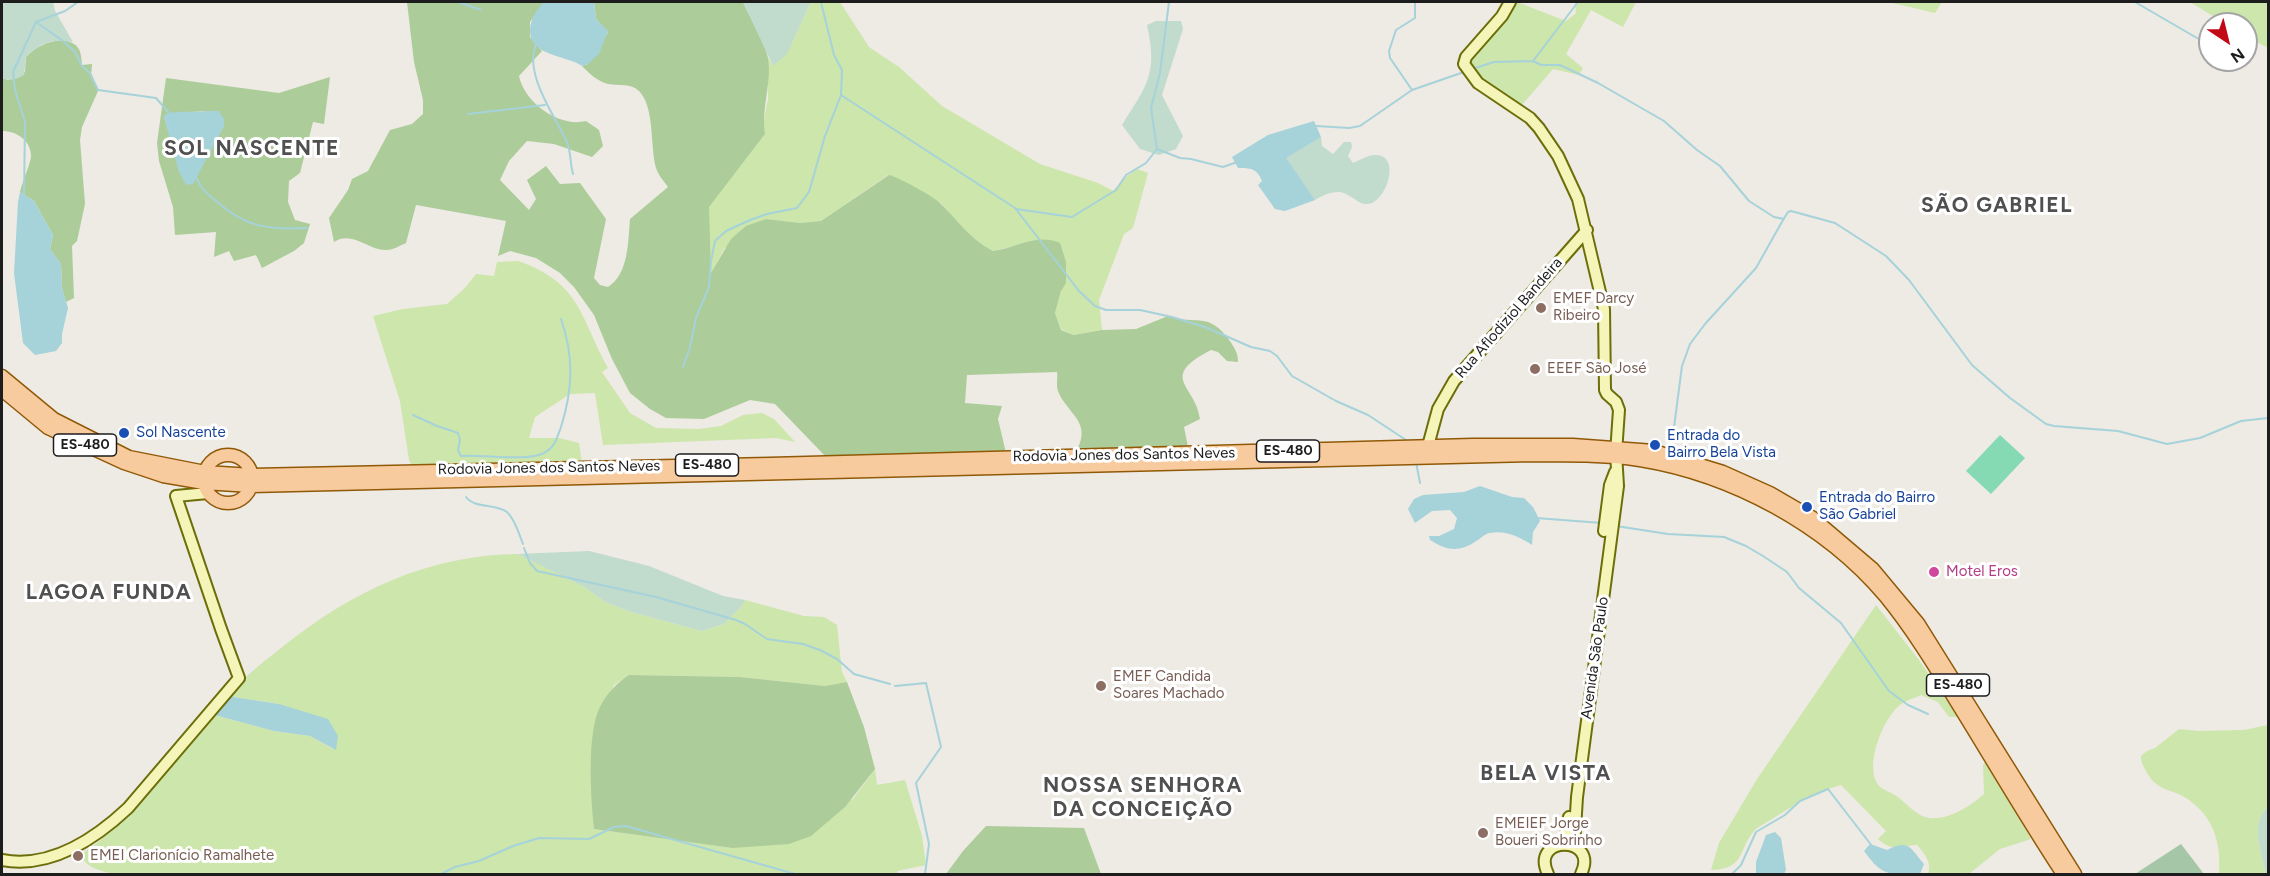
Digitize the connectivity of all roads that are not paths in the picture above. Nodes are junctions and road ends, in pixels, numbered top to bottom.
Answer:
1 (1510, 2) edge
2 (1587, 230) junction
3 (2, 376) edge
4 (2, 390) edge
5 (1428, 446) junction
6 (1616, 458) junction
7 (252, 480) junction
8 (206, 483) junction
9 (1562, 844) junction
10 (1574, 846) junction
11 (2, 860) edge
12 (1548, 874) edge
13 (1581, 874) edge
14 (2063, 874) edge
15 (2076, 874) edge

1 - 2 street
2 - 5 street, Rua Aflodiziol Bandeira
2 - 6 street
3 - 8 main road, Rodovia Jones dos Santos Neves / ES-480
4 - 8 main road, Rodovia Jones dos Santos Neves / ES-480
5 - 6 main road, Rodovia Jones dos Santos Neves / ES-480
5 - 7 main road, Rodovia Jones dos Santos Neves / ES-480
6 - 7 main road, Rodovia Jones dos Santos Neves / ES-480
6 - 9 street, Avenida São Paulo
6 - 10 street, Avenida São Paulo
6 - 14 main road, Rodovia Jones dos Santos Neves / ES-480
6 - 15 main road, Rodovia Jones dos Santos Neves / ES-480
7 - 8 main road, Rodovia Jones dos Santos Neves / ES-480
7 - 8 main road
7 - 8 main road
8 - 11 street
9 - 10 street
9 - 12 street
10 - 13 street, Avenida São Paulo

